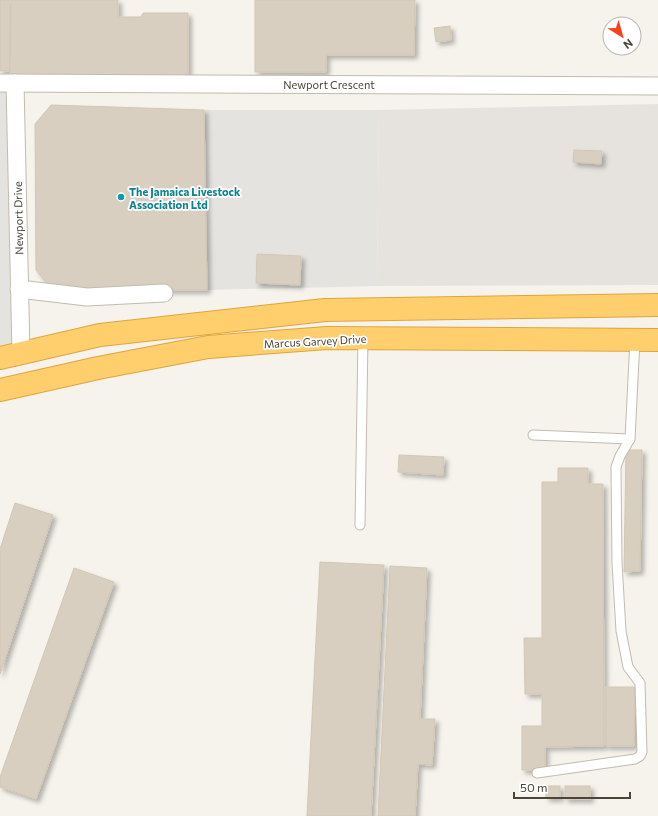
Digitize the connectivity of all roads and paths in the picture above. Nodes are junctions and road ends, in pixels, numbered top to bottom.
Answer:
1 (8, 83) edge
2 (658, 86) edge
3 (19, 289) junction
4 (164, 293) dead end
5 (658, 305) edge
6 (362, 338) junction
7 (635, 339) junction
8 (658, 340) edge
9 (21, 353) junction
10 (0, 358) edge
11 (0, 390) edge
12 (533, 435) dead end
13 (630, 439) junction
14 (360, 525) dead end
15 (537, 773) dead end

1 - 2 street, Newport Crescent
1 - 3 street, Newport Drive
3 - 4 street
3 - 9 street, Newport Drive
5 - 9 highway
6 - 7 highway, Marcus Garvey Drive
6 - 11 highway, Marcus Garvey Drive
6 - 14 lane
7 - 8 highway, Marcus Garvey Drive
7 - 13 lane
9 - 10 highway
12 - 13 lane
13 - 15 lane

